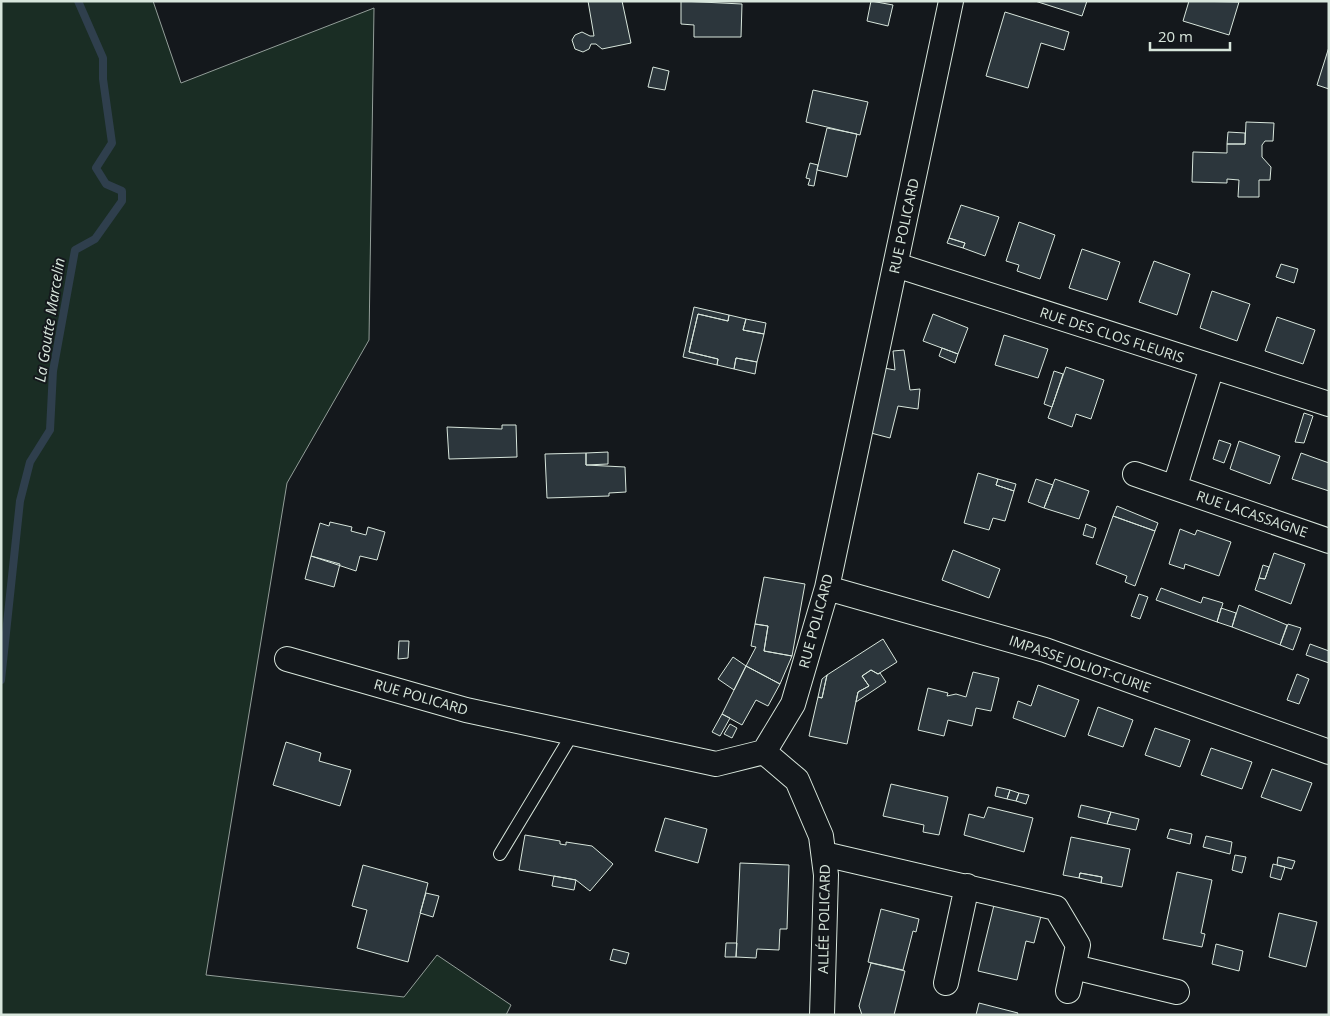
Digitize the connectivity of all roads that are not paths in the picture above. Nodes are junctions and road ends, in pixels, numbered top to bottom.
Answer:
1 (951, 1) edge
2 (896, 265) junction
3 (1212, 367) junction
4 (1329, 404) edge
5 (1135, 474) dead end
6 (1175, 486) junction
7 (1329, 541) edge
8 (827, 588) junction
9 (287, 659) dead end
10 (573, 733) junction
11 (764, 752) junction
12 (1329, 752) edge
13 (500, 854) dead end
14 (824, 854) junction
15 (967, 886) junction
16 (1074, 967) junction
17 (946, 983) dead end
18 (1068, 991) dead end
19 (1177, 992) dead end
20 (822, 1015) edge

1 - 2 street, RUE POLICARD
2 - 3 street, RUE DES CLOS FLEURIS
2 - 8 street, RUE POLICARD
3 - 4 street, RUE DES CLOS FLEURIS
3 - 6 street
5 - 6 street, RUE LACASSAGNE
6 - 7 street, RUE LACASSAGNE
8 - 11 street, RUE POLICARD
8 - 12 street, IMPASSE JOLIOT-CURIE
9 - 10 street, RUE POLICARD
10 - 11 street, RUE POLICARD
10 - 13 lane
11 - 14 street, ALLÉE POLICARD
14 - 15 street
14 - 20 street, ALLÉE POLICARD
15 - 16 street
15 - 17 street
16 - 18 street
16 - 19 street

